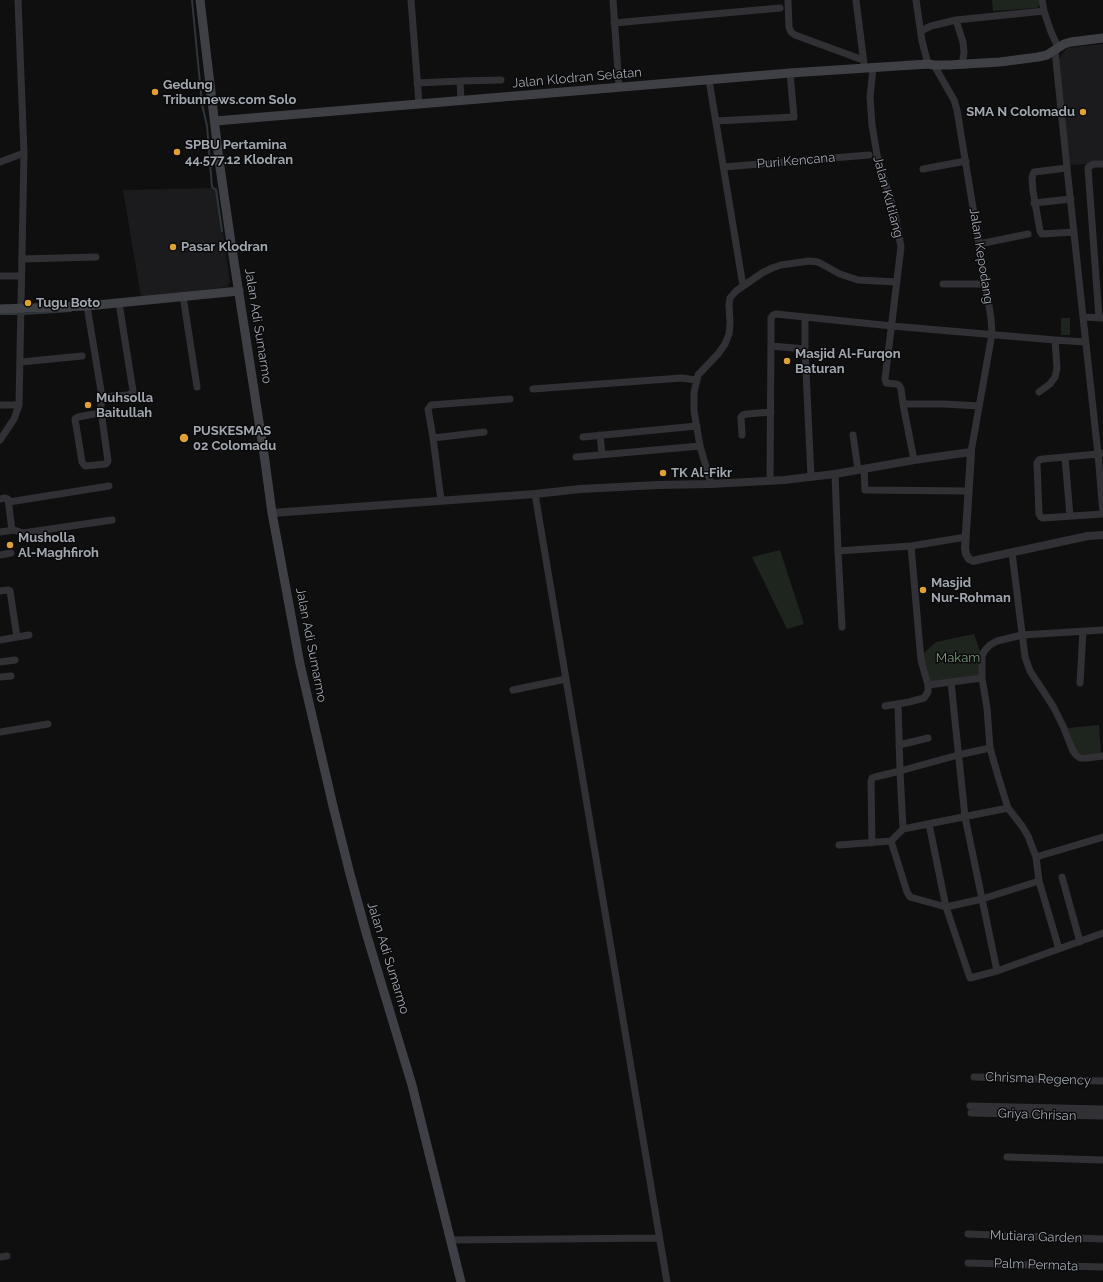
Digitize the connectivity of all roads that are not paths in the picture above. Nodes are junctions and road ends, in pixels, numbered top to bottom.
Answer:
1 (18, 0) edge
2 (200, 0) edge
3 (411, 0) edge
4 (613, 0) edge
5 (788, 0) edge
6 (856, 0) edge
7 (916, 0) edge
8 (1042, 0) edge
9 (780, 8) dead end
10 (1044, 11) junction
11 (956, 20) junction
12 (614, 23) junction
13 (926, 29) junction
14 (1103, 38) edge
15 (1056, 49) junction
16 (867, 65) junction
17 (938, 65) junction
18 (962, 65) junction
19 (790, 73) junction
20 (502, 80) dead end
21 (709, 80) junction
22 (460, 81) junction
23 (417, 83) junction
24 (619, 87) junction
25 (461, 100) junction
26 (419, 104) junction
27 (215, 121) junction
28 (716, 121) junction
29 (24, 153) junction
30 (869, 155) dead end
31 (966, 161) junction
32 (0, 162) edge
33 (1103, 164) edge
34 (724, 167) junction
35 (1067, 168) junction
36 (923, 169) dead end
37 (1071, 199) junction
38 (1034, 203) junction
39 (1074, 232) junction
40 (1028, 234) dead end
41 (979, 244) junction
42 (96, 257) dead end
43 (22, 259) junction
44 (0, 276) edge
45 (21, 276) junction
46 (897, 282) junction
47 (943, 284) dead end
48 (986, 284) junction
49 (744, 286) junction
50 (239, 292) junction
51 (183, 296) junction
52 (120, 306) junction
53 (88, 308) junction
54 (0, 309) edge
55 (22, 313) junction
56 (805, 317) junction
57 (1083, 317) junction
58 (1101, 318) edge
59 (892, 326) junction
60 (992, 334) junction
61 (1058, 340) junction
62 (1085, 342) junction
63 (771, 346) junction
64 (805, 349) junction
65 (82, 356) dead end
66 (21, 362) junction
67 (697, 380) junction
68 (197, 387) dead end
69 (533, 389) dead end
70 (1039, 392) dead end
71 (102, 397) junction
72 (510, 399) dead end
73 (902, 404) junction
74 (0, 405) edge
75 (19, 405) junction
76 (979, 406) junction
77 (771, 412) junction
78 (100, 413) junction
79 (697, 426) junction
80 (484, 432) dead end
81 (600, 435) junction
82 (742, 435) dead end
83 (853, 435) dead end
84 (583, 437) dead end
85 (433, 438) junction
86 (0, 440) edge
87 (1100, 440) edge
88 (700, 446) junction
89 (971, 452) junction
90 (602, 454) junction
91 (1100, 454) edge
92 (576, 457) dead end
93 (1065, 457) junction
94 (914, 460) junction
95 (861, 469) junction
96 (835, 474) junction
97 (811, 477) junction
98 (770, 481) junction
99 (711, 484) junction
100 (109, 486) dead end
101 (969, 492) junction
102 (535, 494) junction
103 (0, 498) edge
104 (441, 500) junction
105 (12, 501) junction
106 (272, 513) junction
107 (1103, 514) edge
108 (1070, 516) junction
109 (112, 520) dead end
110 (16, 531) junction
111 (0, 532) edge
112 (1103, 535) edge
113 (966, 537) junction
114 (911, 546) junction
115 (838, 551) junction
116 (11, 553) dead end
117 (1012, 553) junction
118 (0, 555) edge
119 (0, 591) edge
120 (842, 627) dead end
121 (1103, 630) edge
122 (1083, 631) junction
123 (29, 635) dead end
124 (1022, 635) junction
125 (17, 637) junction
126 (0, 640) edge
127 (15, 660) dead end
128 (0, 662) edge
129 (11, 676) dead end
130 (0, 677) edge
131 (982, 678) junction
132 (566, 679) junction
133 (951, 682) junction
134 (1080, 683) dead end
135 (928, 685) junction
136 (513, 690) dead end
137 (898, 704) junction
138 (885, 706) dead end
139 (48, 724) dead end
140 (0, 732) edge
141 (928, 738) dead end
142 (899, 745) junction
143 (990, 748) junction
144 (958, 755) junction
145 (1103, 756) edge
146 (900, 771) junction
147 (1008, 808) junction
148 (966, 817) junction
149 (929, 824) junction
150 (903, 829) junction
151 (1103, 837) edge
152 (891, 841) junction
153 (872, 843) junction
154 (839, 845) dead end
155 (1036, 857) junction
156 (1062, 877) dead end
157 (1039, 881) junction
158 (982, 899) junction
159 (946, 907) junction
160 (1103, 933) edge
161 (1080, 942) junction
162 (1058, 949) junction
163 (997, 971) junction
164 (974, 1077) dead end
165 (1103, 1081) edge
166 (1103, 1109) edge
167 (1103, 1116) edge
168 (1008, 1157) dead end
169 (1103, 1160) edge
170 (968, 1234) dead end
171 (659, 1238) junction
172 (1103, 1239) edge
173 (451, 1240) junction
174 (968, 1263) dead end
175 (1103, 1267) edge
176 (461, 1282) edge
177 (667, 1282) edge

1 - 29 street
2 - 27 main road, Jalan Adi Sumarmo
3 - 23 street
4 - 12 street
5 - 16 street
6 - 16 street, Jalan Kutilang
7 - 13 street, Jalan Kepodang
8 - 10 street
9 - 12 street
10 - 11 street
10 - 15 street
11 - 13 street
11 - 18 street
12 - 24 street
13 - 17 street, Jalan Kepodang
14 - 15 main road, Jalan Klodran Selatan
15 - 18 main road, Jalan Klodran Selatan
15 - 35 street
16 - 17 main road, Jalan Klodran Selatan
16 - 19 main road, Jalan Klodran Selatan
16 - 46 street, Jalan Kutilang
17 - 18 main road, Jalan Klodran Selatan
17 - 31 street, Jalan Kepodang
19 - 21 main road, Jalan Klodran Selatan
19 - 28 street
20 - 22 street
21 - 24 main road, Jalan Klodran Selatan
21 - 28 street
22 - 23 street
22 - 25 street
23 - 26 street
24 - 25 main road, Jalan Klodran Selatan
25 - 26 main road, Jalan Klodran Selatan
26 - 27 main road, Jalan Klodran Selatan
27 - 50 main road, Jalan Adi Sumarmo
28 - 34 street
29 - 32 street
29 - 43 street
30 - 34 street, Puri Kencana
31 - 36 street
31 - 41 street, Jalan Kepodang
33 - 58 street
34 - 49 street
35 - 37 street
35 - 38 street
37 - 38 street
37 - 39 street
38 - 39 street
39 - 57 street
40 - 41 street
41 - 48 street, Jalan Kepodang
42 - 43 street
43 - 45 street
44 - 45 street
45 - 55 street
46 - 49 street
46 - 59 street, Jalan Kutilang
47 - 48 street
48 - 60 street, Jalan Kepodang
49 - 67 street
50 - 51 main road
50 - 106 main road, Jalan Adi Sumarmo
51 - 52 main road
51 - 68 street
52 - 53 main road
52 - 71 street
53 - 55 main road
53 - 71 street
54 - 55 main road
55 - 66 street
56 - 59 street
56 - 63 street
56 - 64 street
57 - 58 street
57 - 62 street
59 - 60 street
59 - 73 street, Jalan Kutilang
60 - 61 street
60 - 76 street, Jalan Kepodang
61 - 62 street
61 - 70 street
62 - 87 street
63 - 64 street
63 - 77 street
64 - 97 street
65 - 66 street
66 - 75 street
67 - 69 street
67 - 79 street
71 - 78 street
72 - 85 street
73 - 76 street
73 - 94 street
74 - 75 street
75 - 86 street
76 - 89 street, Jalan Kepodang
77 - 82 street
77 - 98 street
78 - 78 street
79 - 81 street
79 - 88 street
80 - 85 street
81 - 84 street
81 - 90 street
83 - 95 street
85 - 104 street
87 - 91 street
88 - 90 street
88 - 99 street
89 - 94 street
89 - 101 street
90 - 92 street
91 - 93 street
91 - 107 street
93 - 108 street
93 - 108 street
94 - 95 street
95 - 96 street
95 - 101 street
96 - 97 street
96 - 115 street
97 - 98 street
98 - 99 street
99 - 102 street
100 - 105 street
101 - 113 street
102 - 104 street
102 - 132 street
103 - 105 street
104 - 106 street
105 - 110 street
106 - 173 main road, Jalan Adi Sumarmo
107 - 108 street
109 - 110 street
110 - 111 street
112 - 117 street
113 - 114 street
113 - 117 street
114 - 115 street
114 - 135 street
115 - 120 street
116 - 118 street
117 - 124 street
119 - 125 street
121 - 122 street
122 - 124 street
122 - 134 street
123 - 125 street
124 - 131 street
124 - 145 street
125 - 126 street
127 - 128 street
129 - 130 street
131 - 133 street
131 - 143 street
132 - 136 street
132 - 171 street
133 - 135 street
133 - 144 street
135 - 137 street
137 - 138 street
137 - 142 street
139 - 140 street
141 - 142 street
142 - 146 street
143 - 144 street
143 - 147 street
144 - 146 street
144 - 148 street
146 - 150 street
146 - 153 street
147 - 148 street
147 - 155 street
148 - 149 street
148 - 158 street
149 - 150 street
149 - 159 street
150 - 152 street
151 - 155 street
152 - 153 street
152 - 159 street
153 - 154 street
155 - 157 street
156 - 161 street
157 - 158 street
157 - 162 street
158 - 159 street
158 - 163 street
159 - 163 street
160 - 161 street
161 - 162 street
162 - 163 street
164 - 165 street, Chrisma Regency
166 - 167 street, Griya Chrisan
168 - 169 street
170 - 172 street, Mutiara Garden
171 - 173 street
171 - 177 street
173 - 176 main road, Jalan Adi Sumarmo
174 - 175 street, Palm Permata

